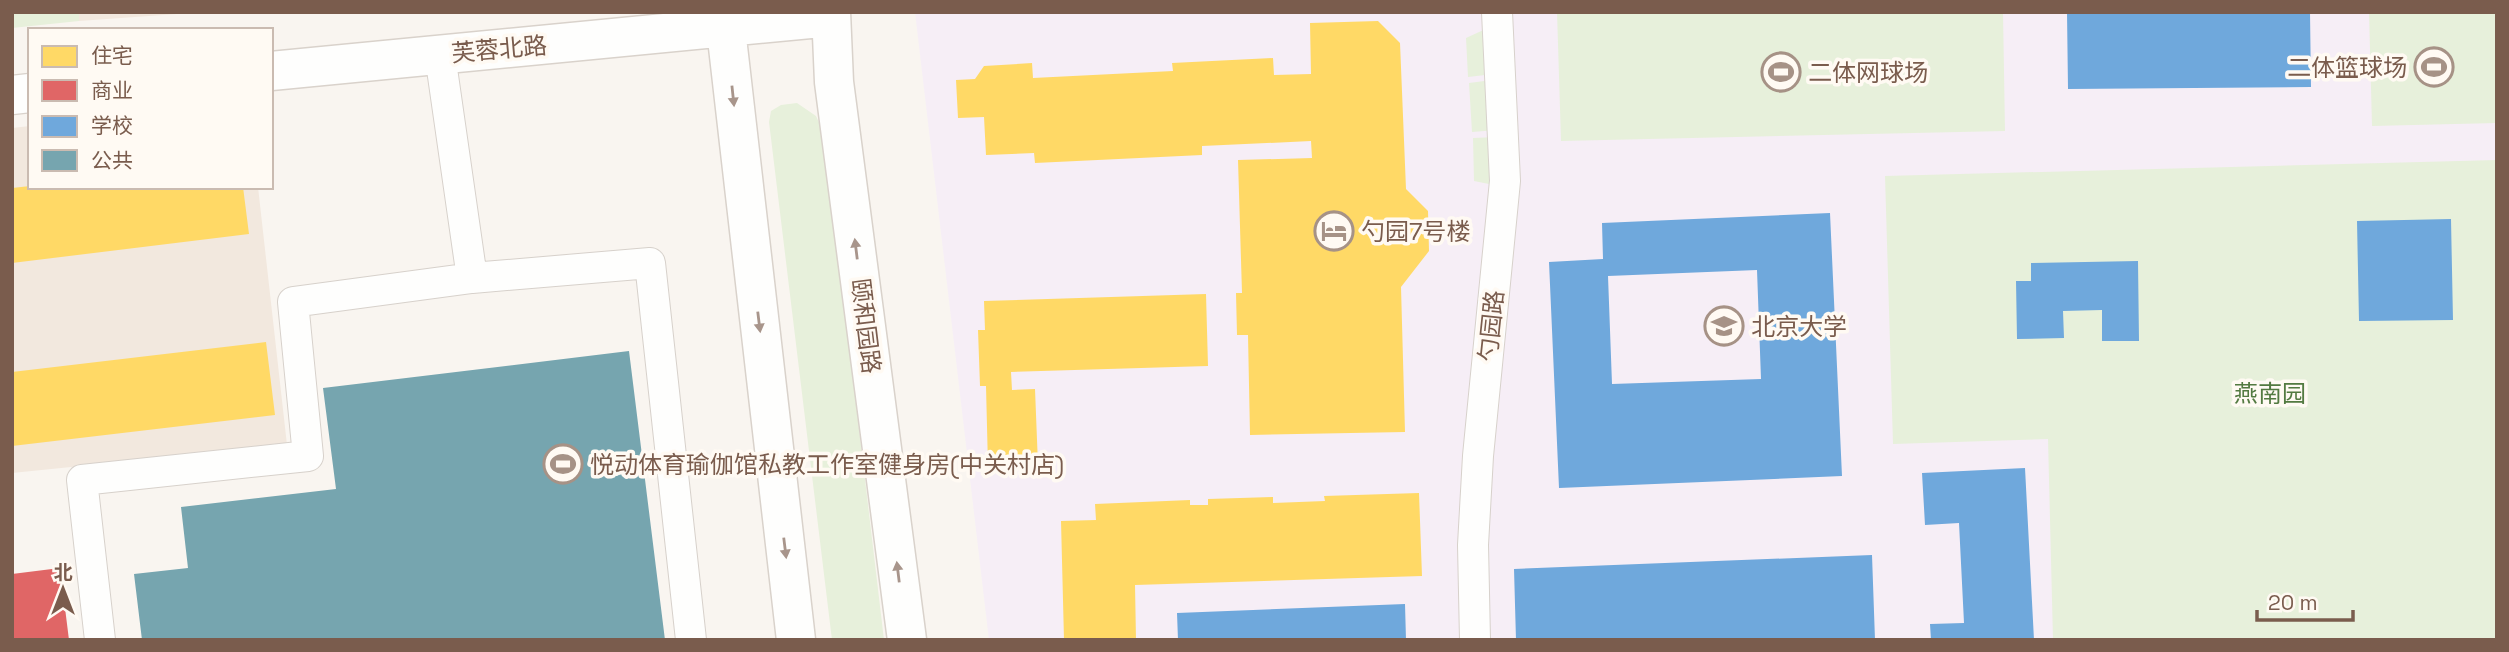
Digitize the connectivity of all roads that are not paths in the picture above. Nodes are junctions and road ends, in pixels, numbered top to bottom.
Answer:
1 (1496, 12) edge
2 (831, 15) edge
3 (725, 20) edge
4 (440, 55) junction
5 (273, 71) edge
6 (472, 278) junction
7 (100, 640) edge
8 (691, 640) edge
9 (796, 640) edge
10 (907, 640) edge
11 (1475, 640) edge

1 - 11 street, 勺园路
2 - 3 street, 芙蓉北路
10 -> 2 street, 颐和园路
3 - 4 street, 芙蓉北路
3 -> 9 street
4 - 5 street, 芙蓉北路
4 - 6 street
6 - 7 street
6 - 8 street

